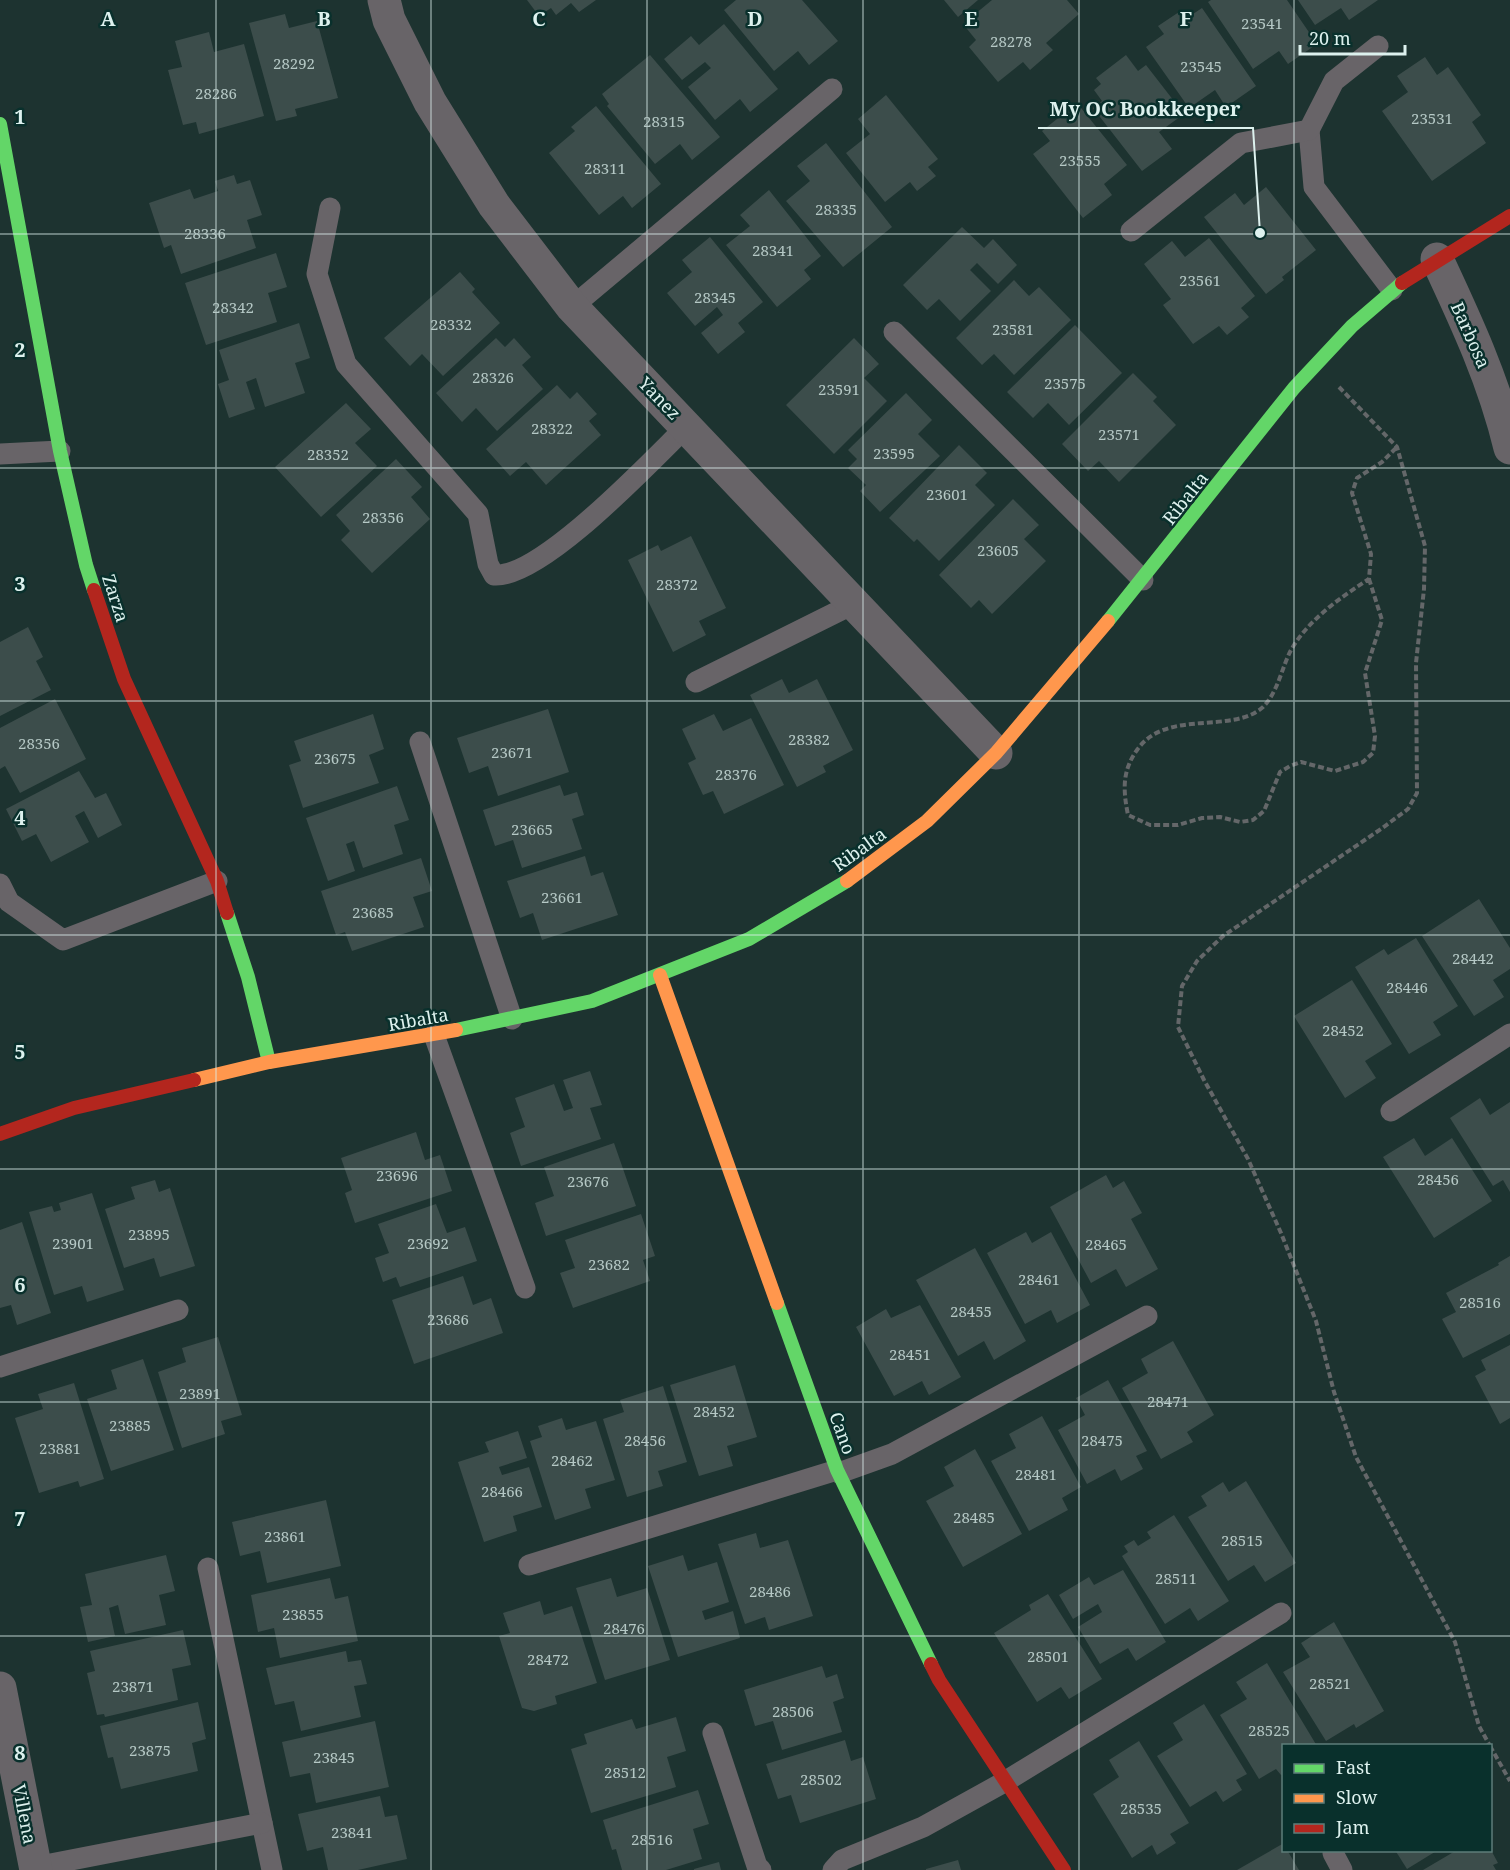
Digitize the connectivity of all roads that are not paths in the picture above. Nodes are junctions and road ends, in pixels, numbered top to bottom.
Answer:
1 (384, 0) edge
2 (1378, 46) dead end
3 (832, 88) dead end
4 (0, 128) edge
5 (1309, 130) junction
6 (330, 208) dead end
7 (1510, 216) edge
8 (1131, 231) dead end
9 (1437, 259) junction
10 (1392, 290) junction
11 (572, 307) junction
12 (894, 332) dead end
13 (687, 426) junction
14 (1510, 448) edge
15 (60, 451) junction
16 (0, 454) edge
17 (1143, 580) junction
18 (855, 603) junction
19 (696, 682) dead end
20 (420, 742) dead end
21 (996, 753) junction
22 (217, 882) junction
23 (0, 884) edge
24 (660, 975) junction
25 (512, 1020) junction
26 (1510, 1034) edge
27 (434, 1035) junction
28 (269, 1062) junction
29 (1391, 1111) dead end
30 (0, 1134) edge
31 (525, 1288) dead end
32 (178, 1310) dead end
33 (1147, 1316) dead end
34 (0, 1367) edge
35 (838, 1472) junction
36 (529, 1566) dead end
37 (208, 1568) dead end
38 (1281, 1612) dead end
39 (1, 1702) edge
40 (713, 1733) dead end
41 (1006, 1781) junction
42 (262, 1822) junction
43 (36, 1868) edge
44 (272, 1870) edge
45 (761, 1870) edge
46 (832, 1870) edge
47 (1064, 1870) edge

1 - 11 street, Yanez
2 - 5 lane
3 - 11 lane
4 - 15 street, Zarza
5 - 8 lane
5 - 10 lane
6 - 13 lane
7 - 9 street, Ribalta
9 - 10 street, Ribalta
9 - 14 street, Barbosa
10 - 17 street, Ribalta
11 - 13 street, Yanez
12 - 17 lane
13 - 18 street, Yanez
15 - 16 lane
15 - 22 street, Zarza
17 - 21 street, Ribalta
18 - 19 lane
18 - 21 street, Yanez
20 - 25 lane
21 - 24 street, Ribalta
22 - 23 lane
22 - 28 street, Zarza
24 - 25 street, Ribalta
24 - 35 street, Cano
25 - 27 street, Ribalta
26 - 29 lane
27 - 28 street, Ribalta
27 - 31 lane
28 - 30 street, Ribalta
32 - 34 lane
33 - 35 lane
35 - 36 lane
35 - 41 street, Cano
37 - 42 lane
38 - 41 lane
39 - 43 street, Villena
40 - 45 lane
41 - 46 lane
41 - 47 street, Cano
42 - 43 lane
42 - 44 lane

